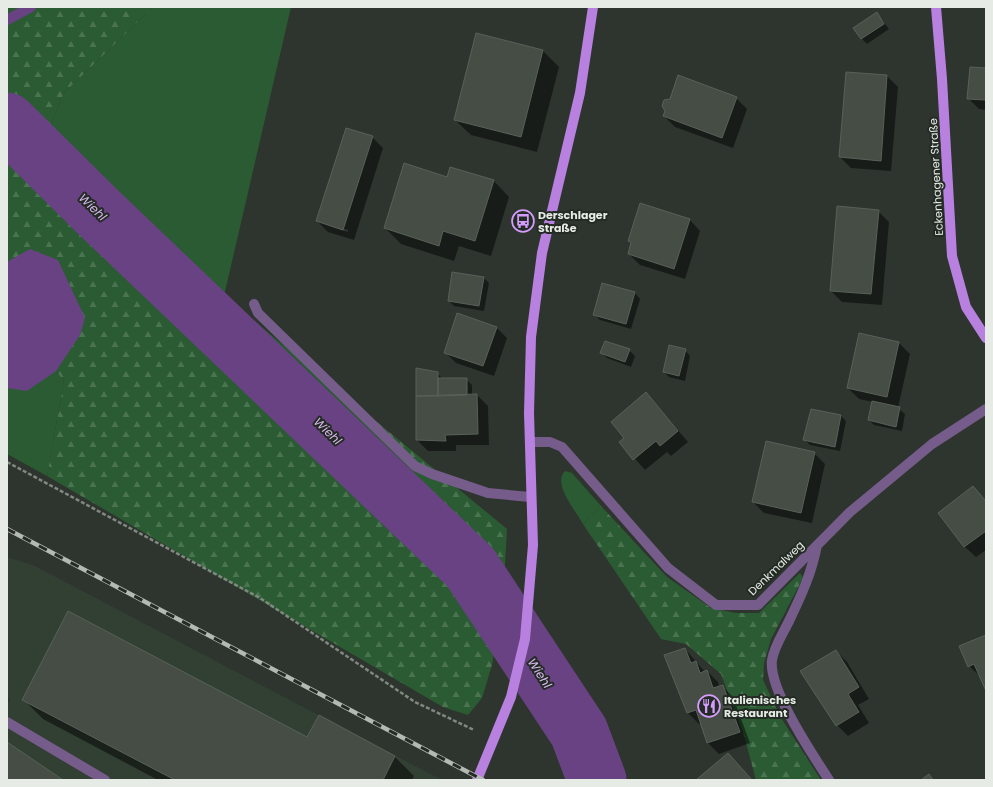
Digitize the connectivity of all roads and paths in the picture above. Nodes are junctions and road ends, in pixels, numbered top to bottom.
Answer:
1 (593, 7) edge
2 (936, 7) edge
3 (254, 304) dead end
4 (986, 338) edge
5 (986, 409) edge
6 (530, 442) junction
7 (7, 462) edge
8 (530, 497) junction
9 (817, 545) junction
10 (7, 722) edge
11 (495, 739) junction
12 (105, 780) edge
13 (477, 780) edge
14 (828, 780) edge

1 - 6 main road
2 - 4 main road, Eckenhagener Straße
3 - 8 street
5 - 9 street, Denkmalweg
6 - 8 main road
6 - 9 street, Denkmalweg
7 - 11 path
8 - 11 main road
9 - 14 street
10 - 12 street
11 - 13 main road

